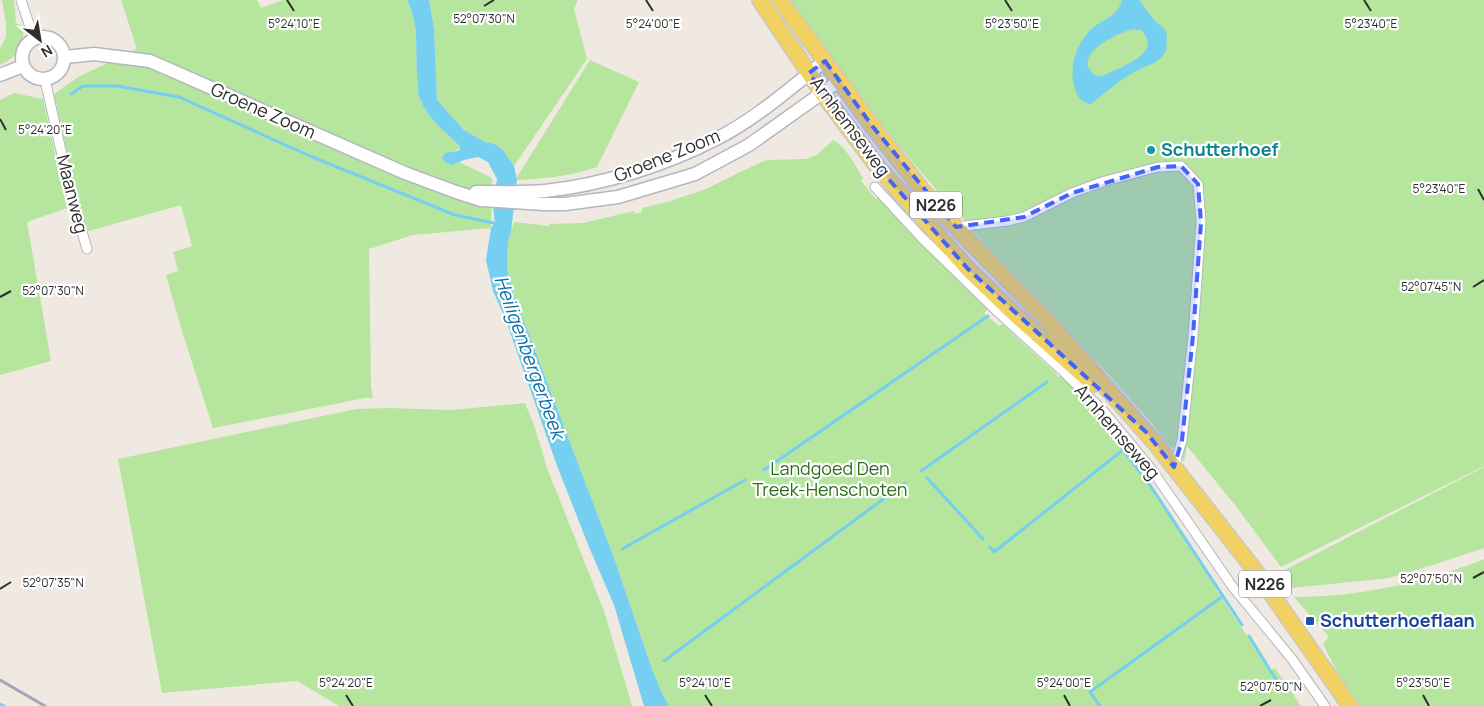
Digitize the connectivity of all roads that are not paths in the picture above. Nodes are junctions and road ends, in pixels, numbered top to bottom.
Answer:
1 (21, 0) edge
2 (760, 0) edge
3 (780, 0) edge
4 (34, 39) junction
5 (65, 57) junction
6 (825, 61) junction
7 (23, 66) junction
8 (809, 73) junction
9 (0, 74) edge
10 (44, 80) junction
11 (840, 81) junction
12 (823, 94) junction
13 (876, 187) dead end
14 (481, 196) junction
15 (956, 227) junction
16 (87, 249) dead end
17 (1146, 432) junction
18 (1174, 467) junction
19 (1325, 706) edge
20 (1350, 706) edge

1 - 4 street
2 - 8 main road, Arnhemseweg / N226
3 - 6 main road, Arnhemseweg / N226
4 - 5 main road
4 - 7 main road
5 - 10 main road
5 - 14 main road, Groene Zoom
6 - 8 main road, Groene Zoom
6 - 11 main road, Arnhemseweg / N226
7 - 9 main road
7 - 10 main road
8 - 12 main road, Arnhemseweg / N226
8 - 14 main road, Groene Zoom
10 - 16 street, Maanweg
11 - 12 main road, Groene Zoom
11 - 15 main road, Arnhemseweg / N226
12 - 14 main road, Groene Zoom
12 - 17 main road, Arnhemseweg / N226
13 - 19 street, Arnhemseweg
15 - 17 main road, Arnhemseweg / N226
15 - 18 street, Arnhemseweg
17 - 18 main road, Arnhemseweg / N226
18 - 20 main road, Arnhemseweg / N226

